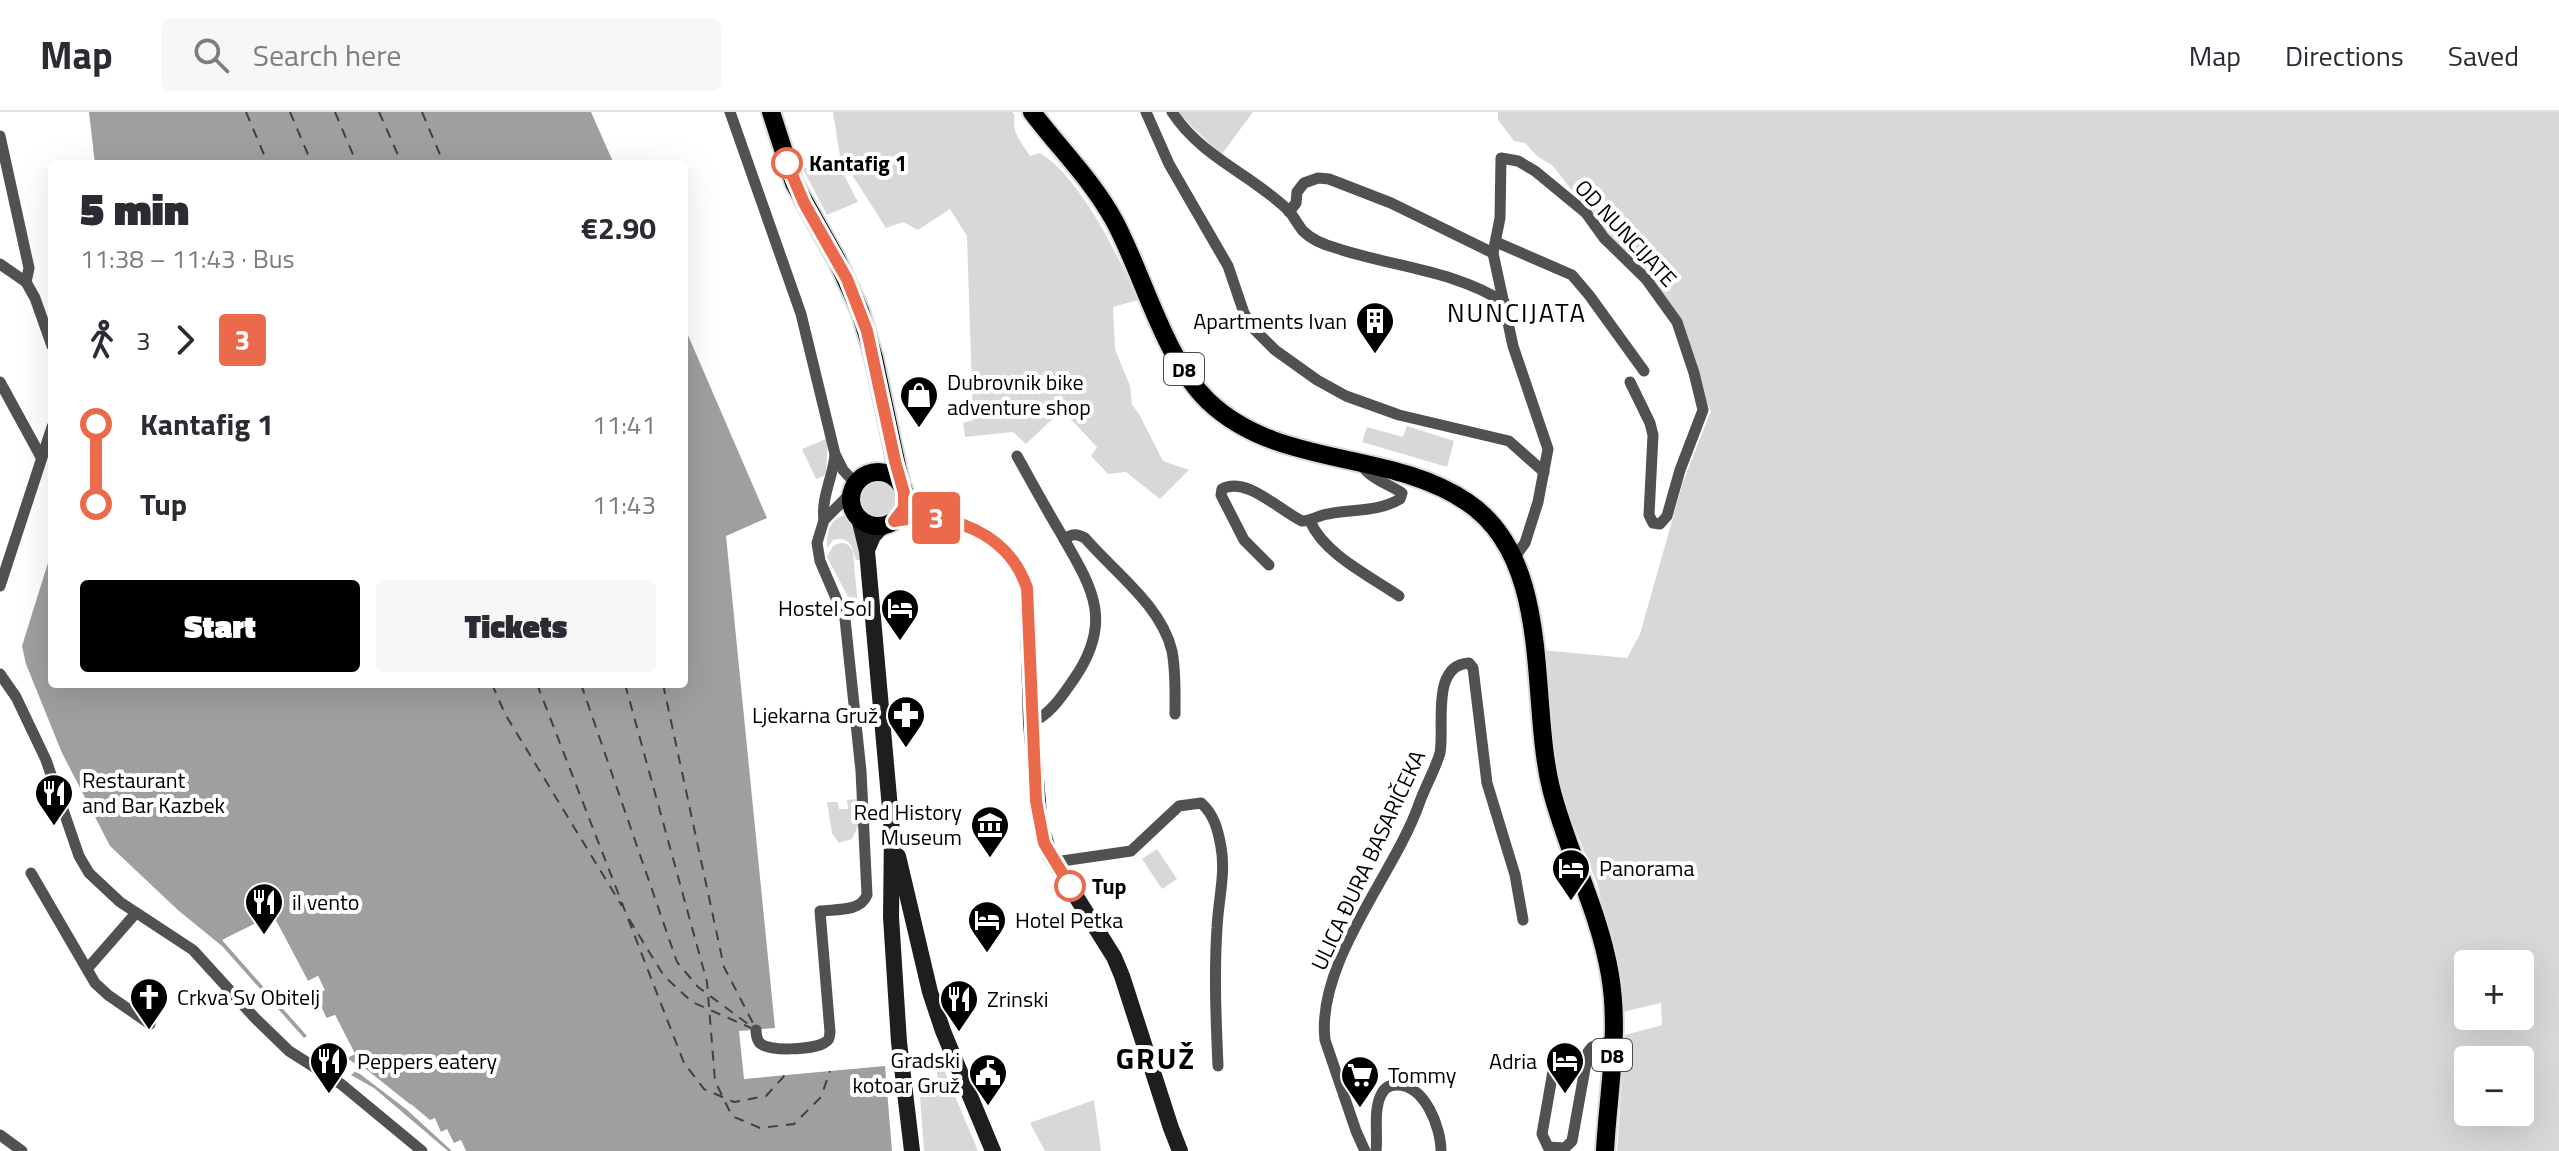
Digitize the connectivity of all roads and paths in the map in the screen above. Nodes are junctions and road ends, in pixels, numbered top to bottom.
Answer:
1 (730, 112) edge
2 (771, 112) edge
3 (1032, 112) edge
4 (1146, 112) edge
5 (1172, 112) edge
6 (0, 136) edge
7 (1289, 212) junction
8 (1494, 248) junction
9 (0, 264) edge
10 (26, 282) junction
11 (1505, 303) junction
12 (48, 335) edge
13 (1644, 371) dead end
14 (0, 382) edge
15 (1630, 382) dead end
16 (890, 430) junction
17 (48, 438) edge
18 (835, 454) junction
19 (1017, 456) dead end
20 (41, 457) junction
21 (1359, 463) junction
22 (1544, 472) junction
23 (874, 473) junction
24 (855, 488) junction
25 (903, 489) junction
26 (829, 515) junction
27 (858, 516) junction
28 (934, 517) junction
29 (1310, 521) junction
30 (888, 523) junction
31 (1064, 539) junction
32 (867, 551) junction
33 (1514, 558) junction
34 (1269, 565) dead end
35 (0, 586) edge
36 (1399, 596) dead end
37 (0, 674) edge
38 (1175, 714) dead end
39 (1031, 723) junction
40 (892, 831) junction
41 (1055, 862) junction
42 (31, 873) dead end
43 (136, 913) junction
44 (1523, 920) dead end
45 (924, 966) junction
46 (87, 969) junction
47 (894, 969) junction
48 (150, 1024) dead end
49 (756, 1030) dead end
50 (1613, 1040) junction
51 (1556, 1054) dead end
52 (1218, 1066) dead end
53 (0, 1135) edge
54 (22, 1151) edge
55 (422, 1151) edge
56 (912, 1151) edge
57 (993, 1151) edge
58 (1180, 1151) edge
59 (1365, 1151) edge
60 (1376, 1151) edge
61 (1441, 1151) edge
62 (1605, 1151) edge

1 - 18 street
2 - 16 main road
3 - 21 main road, D8
4 - 22 street
5 - 7 street
6 - 10 street
7 - 8 street
7 - 11 street
8 - 11 street, OD NUNCIJATE
8 - 13 street
8 - 15 street, OD NUNCIJATE
9 - 10 street
10 - 12 street
11 - 22 street, OD NUNCIJATE
14 - 20 street
16 - 23 main road
16 - 25 main road
17 - 20 street
18 - 24 street
18 - 26 street
19 - 31 street
20 - 35 street
21 - 29 street
21 - 33 main road, D8
22 - 33 street, OD NUNCIJATE
23 - 24 main road
23 - 25 main road
24 - 26 street
24 - 27 main road
25 - 28 main road
25 - 30 main road
26 - 27 street
26 - 49 street
27 - 30 main road
27 - 32 main road
28 - 30 main road
28 - 39 main road
29 - 34 street
29 - 36 street
30 - 32 main road
31 - 38 street
31 - 39 street
32 - 40 main road
33 - 50 main road, D8
37 - 43 street
39 - 41 main road
40 - 45 main road
40 - 47 main road
41 - 52 street
41 - 58 main road
42 - 46 street
43 - 46 street
43 - 55 street
44 - 59 street, ULICA ĐURA BASARIČEKA
45 - 47 main road
45 - 57 main road
46 - 48 street
47 - 56 main road
50 - 51 street
50 - 62 main road, D8
53 - 54 street
60 - 61 street

